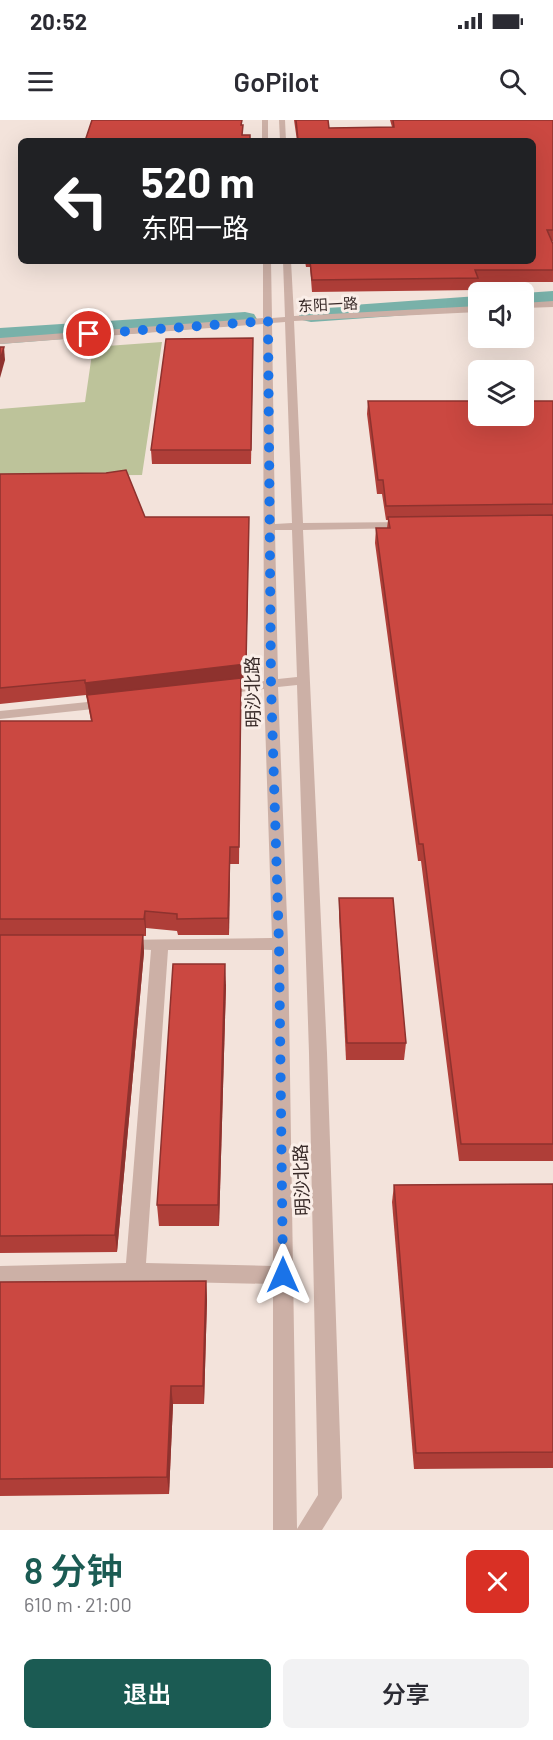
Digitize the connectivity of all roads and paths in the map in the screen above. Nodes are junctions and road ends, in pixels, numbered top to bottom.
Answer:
1 (265, 120) edge
2 (282, 120) edge
3 (265, 138) edge
4 (283, 138) edge
5 (267, 264) edge
6 (287, 264) edge
7 (553, 304) edge
8 (534, 305) edge
9 (468, 310) edge
10 (288, 320) junction
11 (268, 321) junction
12 (0, 341) edge
13 (414, 525) edge
14 (270, 526) junction
15 (298, 526) junction
16 (304, 680) junction
17 (271, 684) junction
18 (215, 691) edge
19 (124, 702) edge
20 (0, 716) edge
21 (103, 944) edge
22 (160, 944) junction
23 (279, 944) junction
24 (135, 1272) junction
25 (0, 1275) edge
26 (283, 1275) junction
27 (285, 1530) edge
28 (308, 1530) edge

1 - 3 street
2 - 4 street
5 - 11 street, 明沙北路
6 - 10 street, 明沙北路
7 - 8 street
9 - 10 street, 东阳一路
10 - 11 street, 东阳一路
10 - 15 street, 明沙北路
11 - 12 street, 东阳一路
11 - 14 street, 明沙北路
13 - 15 street
14 - 15 street
14 - 17 street, 明沙北路
15 - 16 street, 明沙北路
16 - 17 street
16 - 28 street, 明沙北路
17 - 18 street
17 - 23 street, 明沙北路
19 - 20 street
21 - 22 street
22 - 23 street
22 - 24 street
23 - 26 street, 明沙北路
24 - 25 street
24 - 26 street
26 - 27 street, 明沙北路

